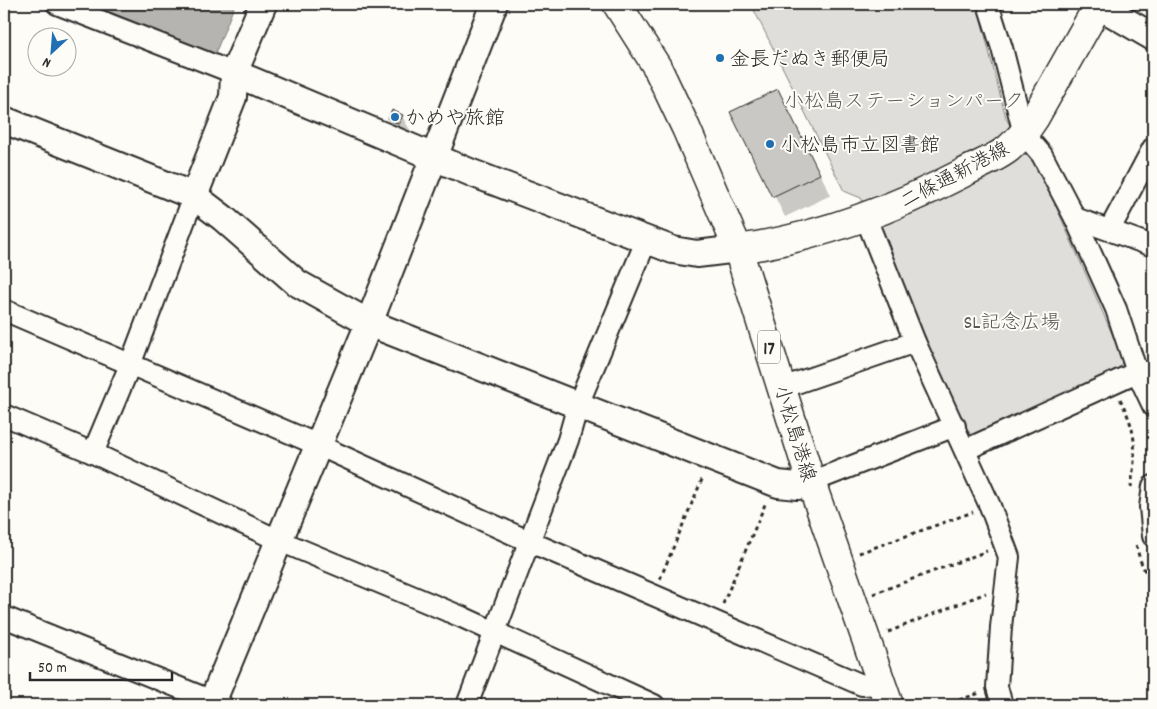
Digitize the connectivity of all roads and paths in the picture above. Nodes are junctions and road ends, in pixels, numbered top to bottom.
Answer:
1 (57, 4) edge
2 (263, 4) edge
3 (494, 4) edge
4 (617, 4) edge
5 (988, 4) edge
6 (1098, 4) edge
7 (1153, 37) edge
8 (234, 73) junction
9 (4, 120) edge
10 (1024, 134) junction
11 (1153, 148) edge
12 (433, 156) junction
13 (194, 196) junction
14 (866, 218) junction
15 (1074, 218) junction
16 (1110, 229) junction
17 (646, 241) junction
18 (1153, 246) edge
19 (738, 249) junction
20 (4, 310) edge
21 (369, 323) junction
22 (916, 342) junction
23 (130, 365) junction
24 (1145, 372) edge
25 (782, 388) junction
26 (578, 405) junction
27 (1153, 406) edge
28 (4, 415) edge
29 (954, 426) junction
30 (318, 445) junction
31 (965, 450) junction
32 (93, 453) junction
33 (711, 458) junction
34 (772, 482) junction
35 (811, 482) junction
36 (1153, 486) edge
37 (990, 506) junction
38 (1153, 536) edge
39 (280, 541) junction
40 (528, 541) junction
41 (1004, 544) junction
42 (838, 560) junction
43 (1006, 591) junction
44 (653, 596) junction
45 (853, 602) junction
46 (4, 617) edge
47 (716, 621) junction
48 (496, 632) junction
49 (866, 641) junction
50 (885, 695) edge
51 (1000, 696) edge
52 (215, 704) edge
53 (467, 705) edge
54 (654, 705) edge
55 (944, 705) edge

1 - 8 street
2 - 8 street
3 - 12 street
4 - 19 main road, 小松島港線 / 17
5 - 10 street
6 - 7 street
6 - 10 main road, 二條通新港線
8 - 12 street
8 - 13 street
9 - 13 street
10 - 14 main road, 二條通新港線
10 - 15 street
11 - 16 street
12 - 17 street
12 - 21 street
13 - 21 street
13 - 23 street
14 - 19 main road, 二條通新港線
14 - 22 street
15 - 16 street
15 - 24 street
16 - 18 street
17 - 19 street
17 - 26 street
19 - 25 main road, 小松島港線 / 17
20 - 23 street
21 - 26 street
21 - 30 street
22 - 25 street
22 - 29 street
23 - 30 street
23 - 32 street
24 - 27 street
24 - 31 street
25 - 35 main road, 小松島港線 / 17
26 - 33 street
26 - 40 street
28 - 32 street
29 - 31 street
29 - 35 street
30 - 39 street
30 - 40 street
31 - 37 street
32 - 39 street
33 - 34 street
33 - 44 path
34 - 35 street
34 - 47 path
35 - 42 main road, 小松島港線 / 17
36 - 38 street
37 - 41 street
37 - 42 path
39 - 48 street
39 - 52 street
40 - 44 street
40 - 48 street
41 - 43 street
41 - 45 path
42 - 45 main road, 小松島港線 / 17
43 - 49 path
43 - 51 street
44 - 47 street
45 - 49 main road, 小松島港線 / 17
46 - 52 street
47 - 50 street
48 - 53 street
48 - 54 street
49 - 50 main road, 小松島港線 / 17
51 - 55 path

